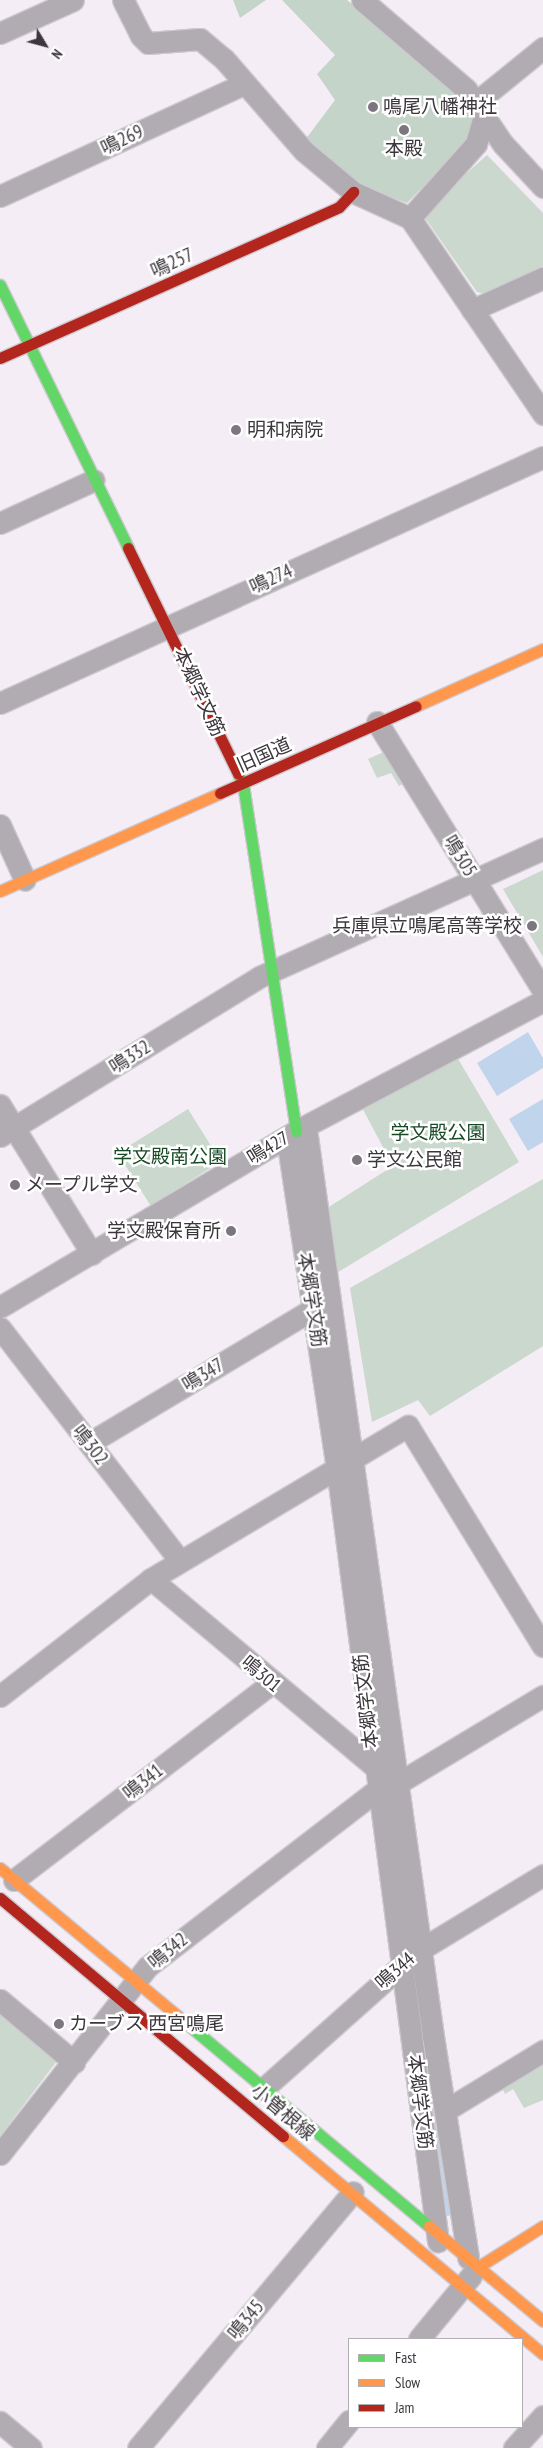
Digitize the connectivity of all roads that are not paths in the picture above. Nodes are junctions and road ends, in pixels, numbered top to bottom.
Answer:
1 (73, 0) edge
2 (123, 0) edge
3 (362, 0) edge
4 (0, 33) edge
5 (543, 48) edge
6 (244, 84) junction
7 (479, 111) junction
8 (543, 187) edge
9 (353, 192) junction
10 (0, 196) edge
11 (410, 218) junction
12 (543, 278) edge
13 (0, 285) edge
14 (472, 310) junction
15 (30, 345) junction
16 (0, 358) edge
17 (543, 414) edge
18 (543, 457) edge
19 (94, 480) junction
20 (0, 523) edge
21 (168, 625) junction
22 (543, 649) edge
23 (0, 703) edge
24 (377, 722) junction
25 (243, 784) junction
26 (0, 825) edge
27 (543, 849) edge
28 (25, 880) junction
29 (475, 880) junction
30 (0, 891) edge
31 (272, 970) junction
32 (543, 991) edge
33 (543, 1001) edge
34 (0, 1105) edge
35 (296, 1131) junction
36 (7, 1132) edge
37 (92, 1254) junction
38 (322, 1304) junction
39 (0, 1307) edge
40 (0, 1328) edge
41 (88, 1443) junction
42 (345, 1464) junction
43 (180, 1561) junction
44 (151, 1579) junction
45 (543, 1646) edge
46 (272, 1683) junction
47 (0, 1696) edge
48 (543, 1696) edge
49 (374, 1766) junction
50 (398, 1783) junction
51 (377, 1790) junction
52 (7, 1874) edge
53 (543, 1875) edge
54 (0, 1898) edge
55 (413, 1956) junction
56 (134, 1981) junction
57 (0, 2000) edge
58 (121, 2000) junction
59 (543, 2051) edge
60 (74, 2062) junction
61 (263, 2089) junction
62 (446, 2110) junction
63 (0, 2154) edge
64 (353, 2192) junction
65 (543, 2226) edge
66 (434, 2229) junction
67 (473, 2263) junction
68 (455, 2279) junction
69 (543, 2321) edge
70 (420, 2338) edge
71 (543, 2354) edge
72 (543, 2416) edge
73 (0, 2422) edge
74 (348, 2422) edge
75 (31, 2448) edge
76 (138, 2448) edge
77 (327, 2448) edge
78 (514, 2448) edge

1 - 4 street
2 - 6 street
3 - 7 street
5 - 7 street
6 - 9 street
6 - 10 street, 鳴269
7 - 8 street
7 - 11 street
9 - 11 street
9 - 15 street, 鳴257
11 - 14 street
12 - 14 street
13 - 15 street, 本郷学文筋
14 - 17 street
15 - 16 street, 鳴257
15 - 19 street, 本郷学文筋
18 - 21 street, 鳴274
19 - 20 street
19 - 21 street, 本郷学文筋
21 - 23 street, 鳴274
21 - 25 street, 本郷学文筋
22 - 24 street, 旧国道
24 - 25 street, 旧国道
24 - 29 street, 鳴305
25 - 28 street, 旧国道
25 - 31 street, 本郷学文筋
26 - 28 street
27 - 29 street, 鳴332
28 - 30 street, 旧国道
29 - 31 street, 鳴332
29 - 32 street, 鳴305
31 - 35 street, 本郷学文筋
31 - 36 street, 鳴332
33 - 35 street, 鳴427
34 - 36 street
35 - 37 street, 鳴427
35 - 38 street, 本郷学文筋
36 - 37 street
37 - 39 street, 鳴427
38 - 41 street, 鳴347
38 - 42 street, 本郷学文筋
40 - 41 street, 鳴302
41 - 43 street, 鳴302
42 - 43 street
42 - 45 street
42 - 49 street, 本郷学文筋
42 - 50 street, 本郷学文筋
43 - 44 street
44 - 46 street, 鳴301
44 - 47 street
46 - 49 street, 鳴301
46 - 52 street, 鳴341
48 - 50 street
49 - 51 street, 本郷学文筋
50 - 51 street, 鳴342
50 - 55 street, 本郷学文筋
51 - 55 street, 本郷学文筋
51 - 56 street, 鳴342
52 - 56 street, 小曽根線
53 - 55 street, 鳴344
54 - 58 street, 小曽根線
55 - 61 street, 鳴344
55 - 62 street, 本郷学文筋
55 - 66 street, 本郷学文筋
56 - 58 street, 鳴342
56 - 61 street, 小曽根線
57 - 60 street
58 - 60 street, 鳴342
58 - 64 street, 小曽根線
59 - 62 street
60 - 63 street, 鳴342
61 - 66 street, 小曽根線
62 - 67 street, 本郷学文筋
64 - 68 street, 小曽根線
64 - 76 street, 鳴345
65 - 67 street
66 - 67 street, 小曽根線
66 - 68 street, 本郷学文筋
67 - 68 street
67 - 69 street, 小曽根線
68 - 70 street
68 - 71 street, 小曽根線
72 - 78 street
73 - 75 street
74 - 77 street

